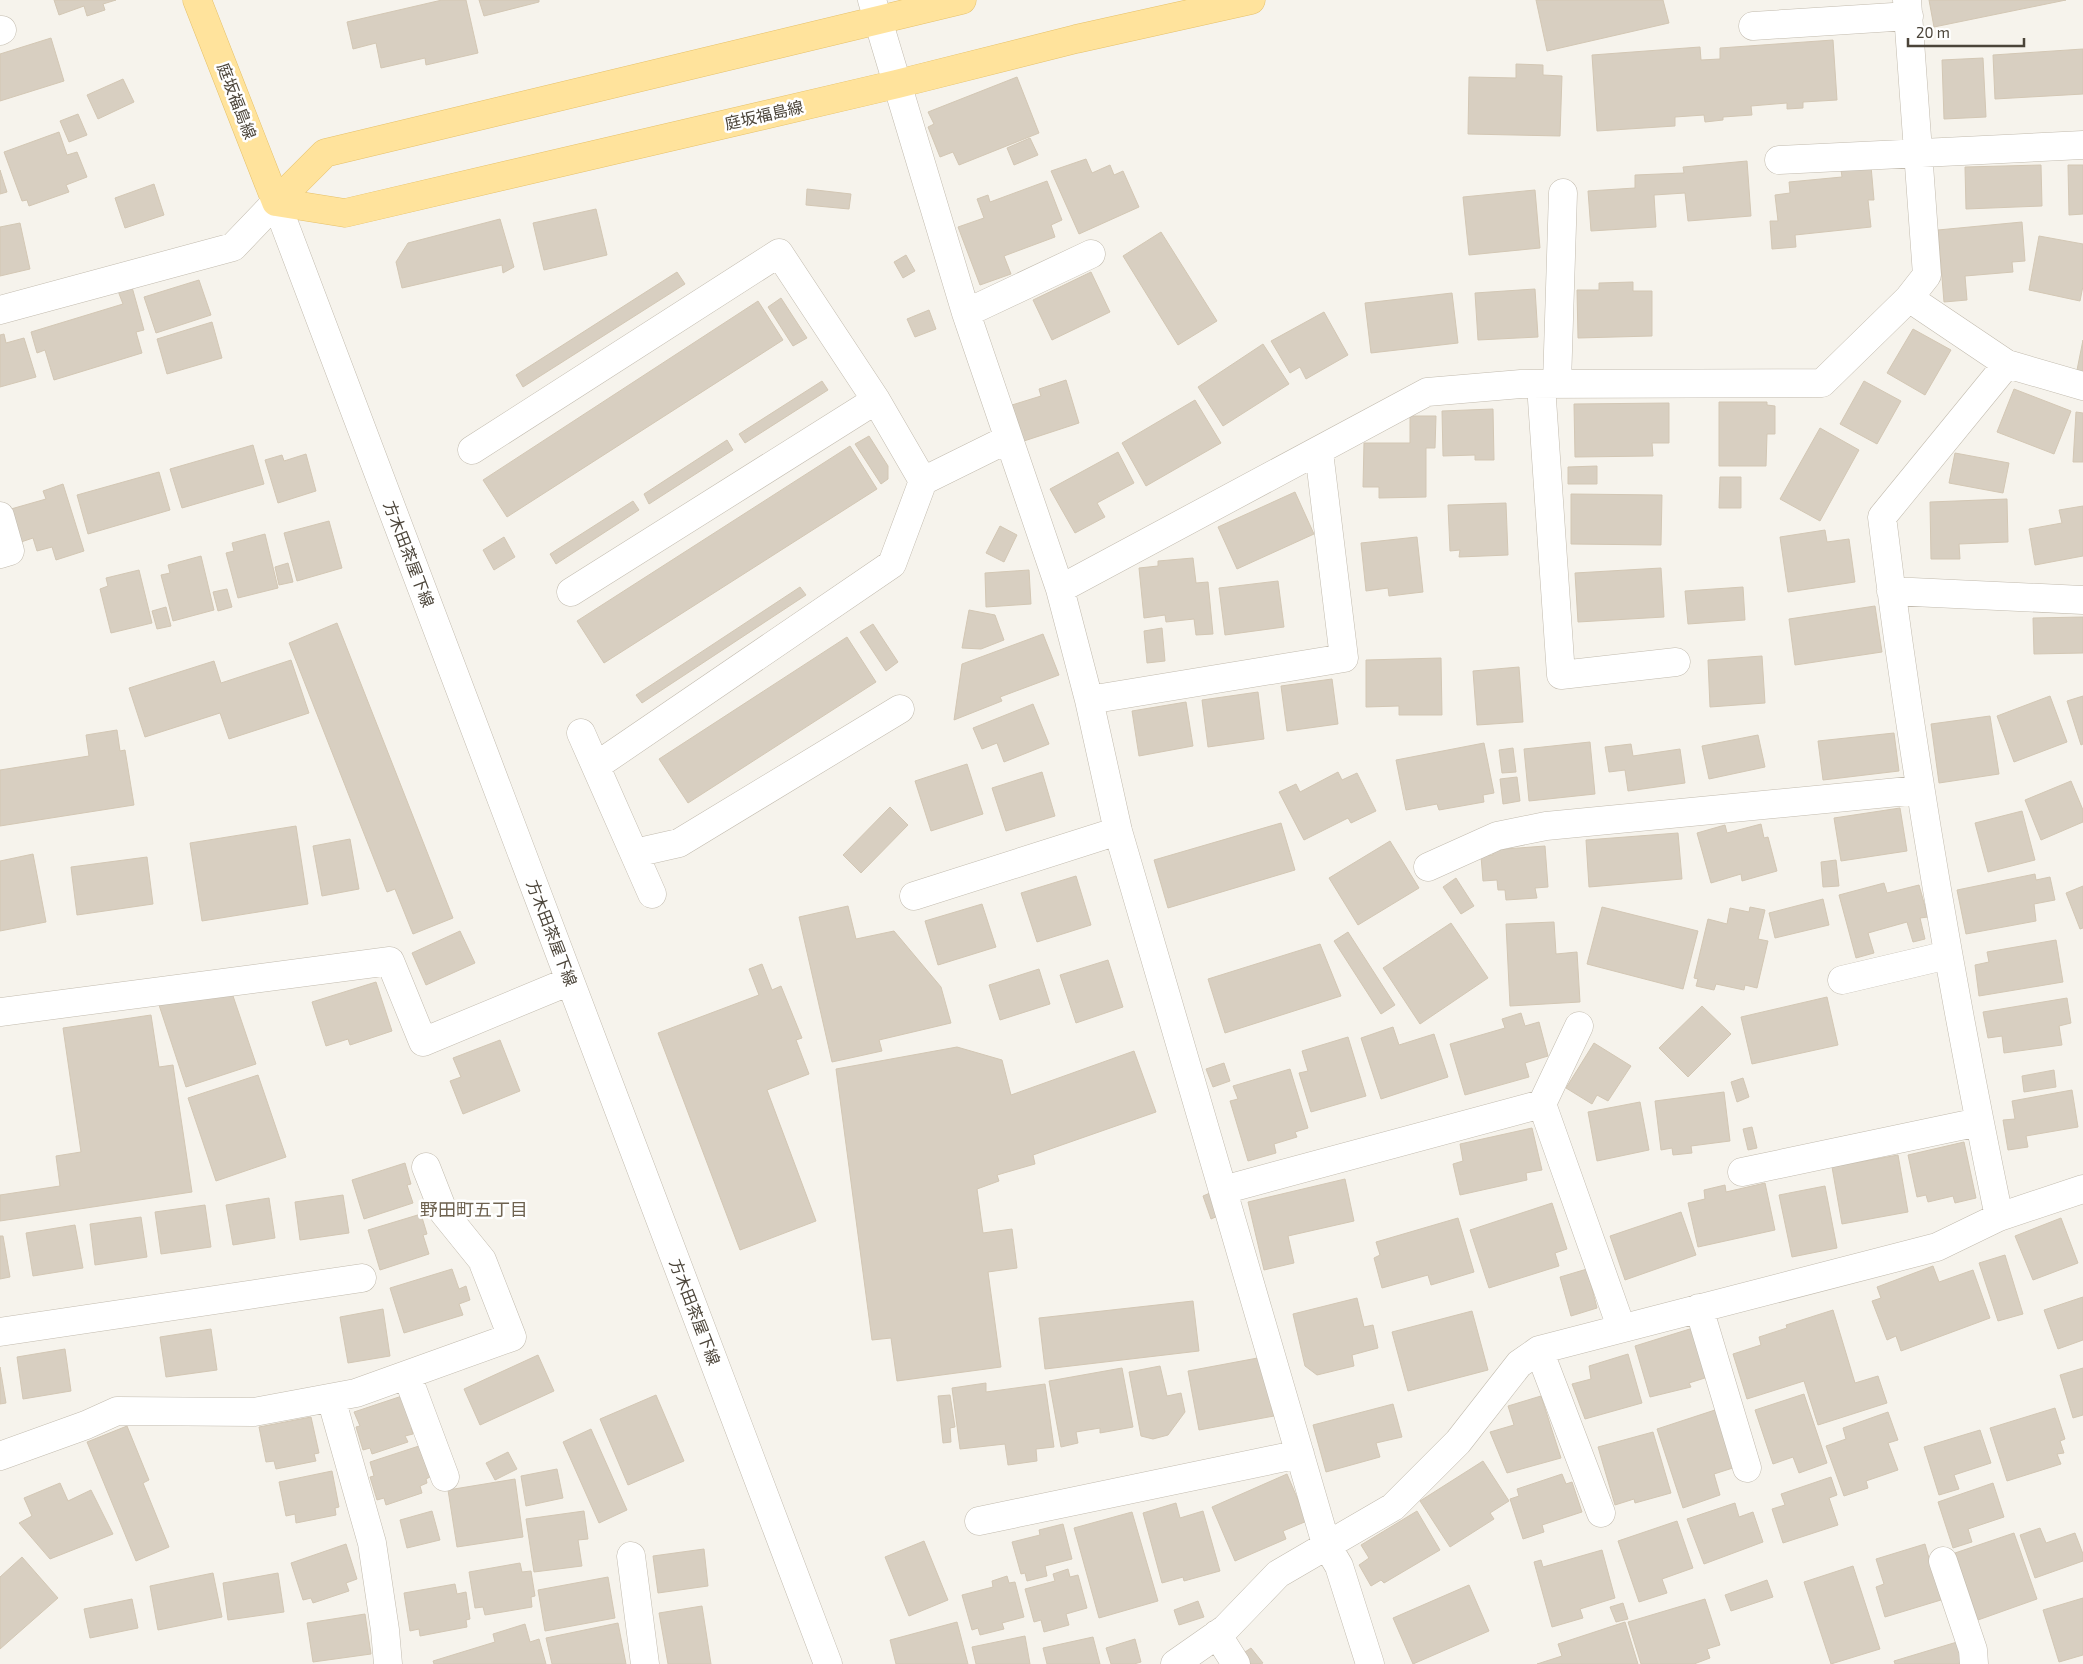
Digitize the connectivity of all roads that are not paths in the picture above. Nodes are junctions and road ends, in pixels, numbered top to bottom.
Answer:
1 (197, 0) edge
2 (962, 0) edge
3 (1252, 0) edge
4 (1908, 8) edge
5 (875, 10) edge
6 (1753, 26) dead end
7 (897, 84) junction
8 (2083, 145) edge
9 (1918, 152) junction
10 (1779, 160) dead end
11 (1563, 193) dead end
12 (276, 202) junction
13 (1090, 254) dead end
14 (1909, 298) junction
15 (0, 310) edge
16 (966, 313) junction
17 (2007, 364) junction
18 (1549, 384) junction
19 (2083, 386) edge
20 (876, 400) junction
21 (1008, 440) junction
22 (472, 450) dead end
23 (1319, 452) junction
24 (923, 481) junction
25 (0, 516) edge
26 (0, 554) edge
27 (1060, 590) junction
28 (1891, 591) junction
29 (571, 592) dead end
30 (2083, 600) edge
31 (1676, 662) dead end
32 (1089, 700) junction
33 (900, 709) dead end
34 (581, 732) dead end
35 (596, 766) junction
36 (1919, 790) junction
37 (1118, 831) junction
38 (635, 853) junction
39 (1428, 867) dead end
40 (652, 894) dead end
41 (914, 896) dead end
42 (1948, 955) junction
43 (1842, 980) dead end
44 (570, 981) junction
45 (0, 1012) edge
46 (1579, 1026) dead end
47 (1542, 1104) junction
48 (1979, 1122) junction
49 (426, 1167) dead end
50 (1742, 1172) dead end
51 (2083, 1189) edge
52 (1223, 1190) junction
53 (1999, 1217) junction
54 (362, 1278) dead end
55 (1699, 1308) junction
56 (1621, 1327) junction
57 (0, 1332) edge
58 (1539, 1350) junction
59 (407, 1375) junction
60 (331, 1398) junction
61 (1300, 1454) junction
62 (0, 1456) edge
63 (1747, 1468) dead end
64 (446, 1477) dead end
65 (1601, 1513) dead end
66 (979, 1520) dead end
67 (1326, 1544) junction
68 (631, 1556) dead end
69 (1944, 1561) dead end
70 (1217, 1634) junction
71 (388, 1664) edge
72 (645, 1664) edge
73 (828, 1664) edge
74 (1175, 1664) edge
75 (1236, 1664) edge
76 (1370, 1664) edge
77 (1974, 1664) edge

1 - 12 main road, 庭坂福島線
2 - 5 main road
3 - 7 main road, 庭坂福島線
4 - 6 street
4 - 9 street
5 - 7 street
5 - 12 main road
7 - 12 main road, 庭坂福島線
7 - 16 street
8 - 9 street
9 - 10 street
9 - 14 street
11 - 18 street
12 - 15 street
12 - 44 street, 方木田茶屋下線
13 - 16 street
14 - 17 street
14 - 18 street
16 - 21 street
17 - 19 street
17 - 28 street
18 - 23 street
18 - 31 street
20 - 22 street
20 - 24 street
20 - 29 street
21 - 24 street
21 - 27 street
23 - 27 street
23 - 32 street
24 - 35 street
25 - 26 street
27 - 32 street
28 - 30 street
28 - 36 street
32 - 37 street
33 - 38 street
34 - 35 street
35 - 38 street
36 - 39 street
36 - 42 street
37 - 41 street
37 - 52 street
38 - 40 street
42 - 43 street
42 - 48 street
44 - 45 street
44 - 73 street, 方木田茶屋下線
46 - 47 street
47 - 52 street
47 - 56 street
48 - 50 street
48 - 53 street
49 - 59 street
51 - 53 street
52 - 61 street
53 - 55 street
54 - 57 street
55 - 56 street
55 - 63 street
56 - 58 street
58 - 65 street
58 - 67 street
59 - 60 street
59 - 64 street
60 - 62 street
60 - 71 street
61 - 66 street
61 - 67 street
67 - 70 street
67 - 76 street
68 - 72 street
69 - 77 street
70 - 74 street
70 - 75 street

